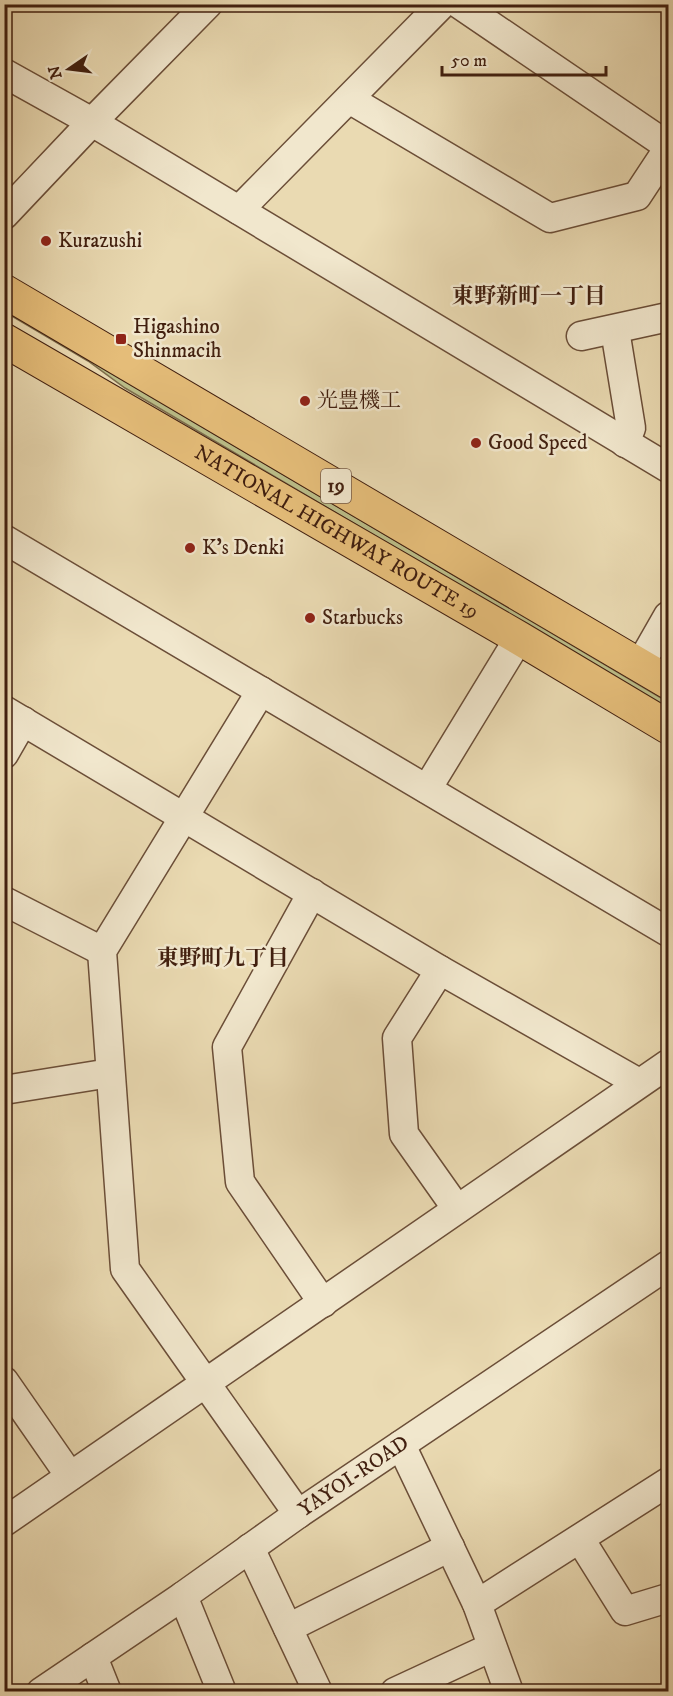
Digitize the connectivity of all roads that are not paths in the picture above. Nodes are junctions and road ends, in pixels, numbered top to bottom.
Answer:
1 (208, 4) edge
2 (442, 4) edge
3 (459, 4) edge
4 (4, 73) edge
5 (349, 99) junction
6 (92, 122) junction
7 (669, 148) edge
8 (239, 210) junction
9 (4, 215) edge
10 (4, 291) edge
11 (669, 317) edge
12 (615, 330) junction
13 (581, 336) dead end
14 (4, 340) edge
15 (625, 443) junction
16 (667, 464) edge
17 (4, 539) edge
18 (669, 616) edge
19 (519, 638) junction
20 (640, 665) junction
21 (669, 682) edge
22 (261, 691) junction
23 (14, 716) edge
24 (669, 727) edge
25 (4, 754) edge
26 (427, 789) junction
27 (184, 819) junction
28 (312, 894) junction
29 (4, 902) edge
30 (669, 932) edge
31 (102, 951) junction
32 (440, 970) junction
33 (669, 1064) edge
34 (110, 1073) junction
35 (639, 1083) junction
36 (4, 1090) edge
37 (458, 1209) junction
38 (669, 1265) edge
39 (323, 1303) junction
40 (4, 1381) edge
41 (206, 1383) junction
42 (401, 1445) junction
43 (70, 1476) junction
44 (669, 1482) edge
45 (298, 1515) junction
46 (4, 1522) edge
47 (580, 1539) junction
48 (450, 1547) junction
49 (249, 1548) junction
50 (183, 1596) junction
51 (669, 1598) edge
52 (477, 1604) junction
53 (288, 1628) junction
54 (492, 1647) junction
55 (93, 1657) junction
56 (41, 1692) edge
57 (107, 1692) edge
58 (222, 1692) edge
59 (318, 1692) edge
60 (396, 1692) edge
61 (509, 1692) edge

1 - 6 street
2 - 5 street
3 - 7 street
4 - 6 street
5 - 7 street
5 - 8 street
6 - 8 street
6 - 9 street
8 - 15 street
10 - 20 highway, NATIONAL HIGHWAY ROUTE 19 / 19
11 - 12 street
12 - 13 street
12 - 15 street
14 - 19 highway, NATIONAL HIGHWAY ROUTE 19 / 19
15 - 16 street
17 - 22 street
18 - 20 street
19 - 24 highway, NATIONAL HIGHWAY ROUTE 19 / 19
19 - 26 street
20 - 21 highway, NATIONAL HIGHWAY ROUTE 19 / 19
22 - 26 street
22 - 27 street
23 - 25 street
23 - 27 street
26 - 30 street
27 - 28 street
27 - 31 street
28 - 32 street
28 - 39 street
29 - 31 street
31 - 34 street
32 - 35 street
32 - 37 street
33 - 35 street
34 - 36 street
34 - 41 street
35 - 37 street
37 - 39 street
38 - 42 street, YAYOI-ROAD
39 - 41 street
40 - 43 street
41 - 43 street
41 - 45 street
42 - 45 street, YAYOI-ROAD
42 - 48 street
43 - 46 street
44 - 47 street
45 - 49 street, YAYOI-ROAD
47 - 51 street
47 - 52 street
48 - 52 street
48 - 53 street
49 - 50 street, YAYOI-ROAD
49 - 53 street
50 - 55 street, YAYOI-ROAD
50 - 58 street
52 - 54 street
53 - 59 street
54 - 60 street
54 - 61 street
55 - 56 street, YAYOI-ROAD
55 - 57 street

